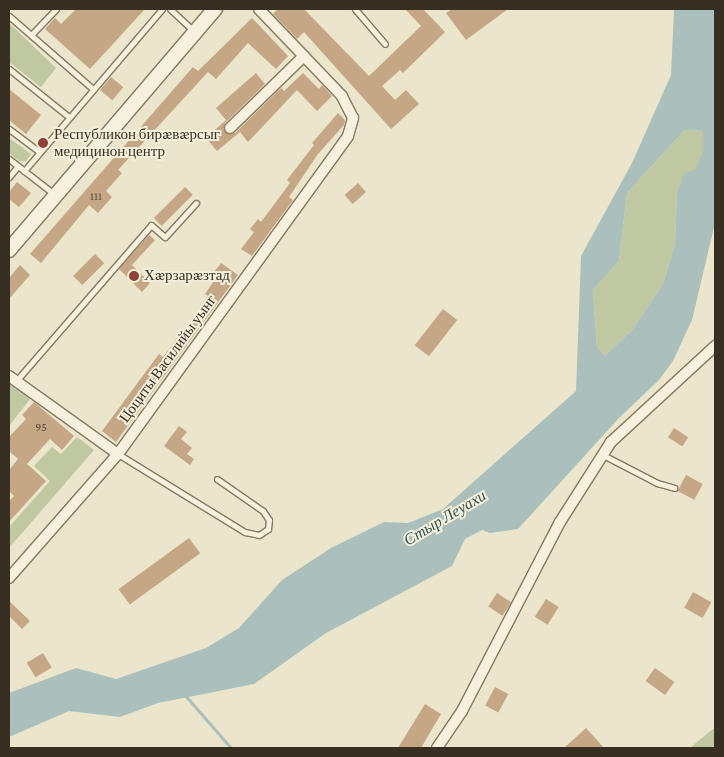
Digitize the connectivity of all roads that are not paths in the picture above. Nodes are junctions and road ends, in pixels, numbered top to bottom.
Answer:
1 (56, 9) edge
2 (162, 9) edge
3 (170, 9) edge
4 (216, 9) edge
5 (259, 9) edge
6 (355, 9) edge
7 (9, 16) edge
8 (196, 32) junction
9 (31, 35) junction
10 (385, 44) dead end
11 (304, 56) junction
12 (9, 69) edge
13 (93, 89) junction
14 (69, 117) junction
15 (230, 128) dead end
16 (9, 129) edge
17 (39, 152) junction
18 (9, 159) edge
19 (18, 166) junction
20 (24, 171) junction
21 (9, 177) edge
22 (55, 196) junction
23 (196, 202) dead end
24 (9, 250) edge
25 (715, 346) edge
26 (12, 379) edge
27 (118, 454) junction
28 (602, 455) junction
29 (217, 479) dead end
30 (674, 488) dead end
31 (9, 578) edge
32 (437, 748) edge

1 - 9 lane
2 - 13 lane
3 - 8 lane
4 - 8 street
5 - 11 street, Цоциты Василийы уынг
6 - 10 lane
7 - 9 lane
8 - 22 street
9 - 13 lane
11 - 15 street
11 - 27 street, Цоциты Василийы уынг
12 - 14 lane
13 - 14 lane
14 - 17 lane
16 - 17 lane
17 - 20 lane
18 - 19 lane
19 - 20 lane
19 - 21 lane
20 - 22 lane
22 - 24 street
23 - 26 lane
25 - 28 street
26 - 27 street
27 - 29 lane
27 - 31 street, Цоциты Василийы уынг
28 - 30 lane
28 - 32 street

